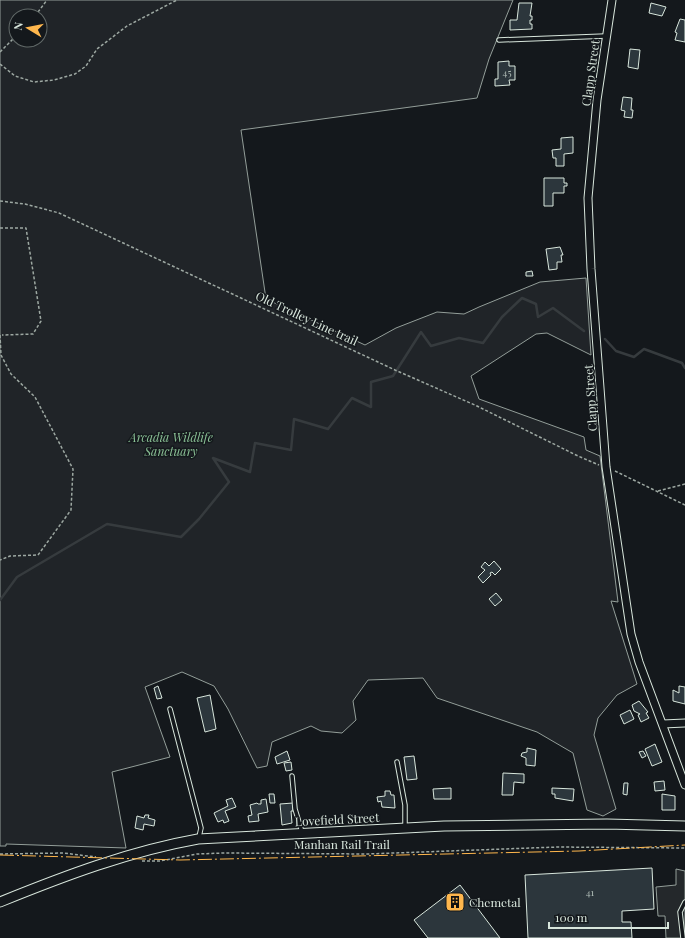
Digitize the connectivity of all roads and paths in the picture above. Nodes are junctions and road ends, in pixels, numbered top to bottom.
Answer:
1 (47, 0) edge
2 (177, 0) edge
3 (612, 0) edge
4 (40, 8) edge
5 (606, 36) junction
6 (499, 40) dead end
7 (8, 44) edge
8 (0, 52) edge
9 (0, 64) edge
10 (0, 201) edge
11 (0, 228) edge
12 (1, 335) edge
13 (602, 466) dead end
14 (613, 470) dead end
15 (685, 484) edge
16 (657, 491) junction
17 (685, 505) edge
18 (0, 560) edge
19 (170, 709) dead end
20 (685, 723) edge
21 (663, 724) junction
22 (397, 762) dead end
23 (292, 776) dead end
24 (685, 785) edge
25 (685, 826) edge
26 (405, 828) junction
27 (302, 833) junction
28 (198, 838) junction
29 (685, 848) edge
30 (0, 854) edge
31 (97, 857) dead end
32 (137, 861) dead end
33 (0, 902) edge
34 (685, 902) edge
35 (683, 938) edge

1 - 4 path
2 - 9 path
3 - 5 street, Clapp Street
5 - 6 lane
5 - 21 street, Clapp Street
7 - 8 path
10 - 13 path, Old Trolley Line trail
11 - 12 path
12 - 18 path
14 - 16 path
15 - 16 path
16 - 17 path
19 - 28 lane
20 - 21 street
21 - 24 street, Clapp Street
22 - 26 lane
23 - 27 lane
25 - 26 street, Lovefield Street
26 - 27 street, Lovefield Street
27 - 28 street, Lovefield Street
28 - 33 street, Lovefield Street
29 - 32 path, Manhan Rail Trail
30 - 31 path
34 - 35 lane

